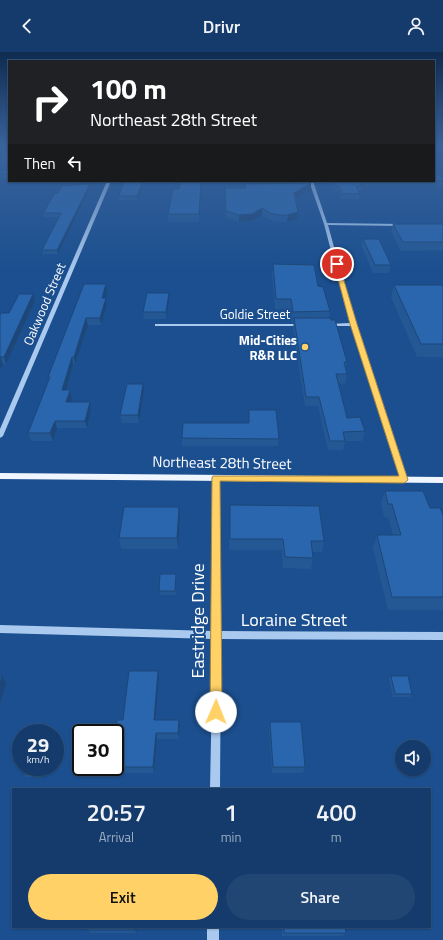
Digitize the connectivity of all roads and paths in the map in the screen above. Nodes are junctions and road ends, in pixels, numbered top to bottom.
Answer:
1 (106, 188) edge
2 (314, 188) edge
3 (326, 224) junction
4 (404, 225) edge
5 (353, 324) junction
6 (157, 325) dead end
7 (306, 325) edge
8 (322, 325) edge
9 (0, 436) edge
10 (0, 476) edge
11 (216, 478) junction
12 (404, 480) junction
13 (443, 480) edge
14 (0, 630) edge
15 (217, 635) junction
16 (443, 636) edge
17 (215, 788) edge
18 (213, 928) edge
19 (213, 940) edge

1 - 9 street, Oakwood Street
2 - 3 street
3 - 4 street
3 - 5 street
5 - 8 street
5 - 12 street
6 - 7 street, Goldie Street
10 - 11 main road, Northeast 28th Street
11 - 12 main road, Northeast 28th Street
11 - 15 street, Eastridge Drive
12 - 13 main road, Northeast 28th Street
14 - 15 street, Loraine Street
15 - 16 street, Loraine Street
15 - 17 street, Eastridge Drive
18 - 19 street

